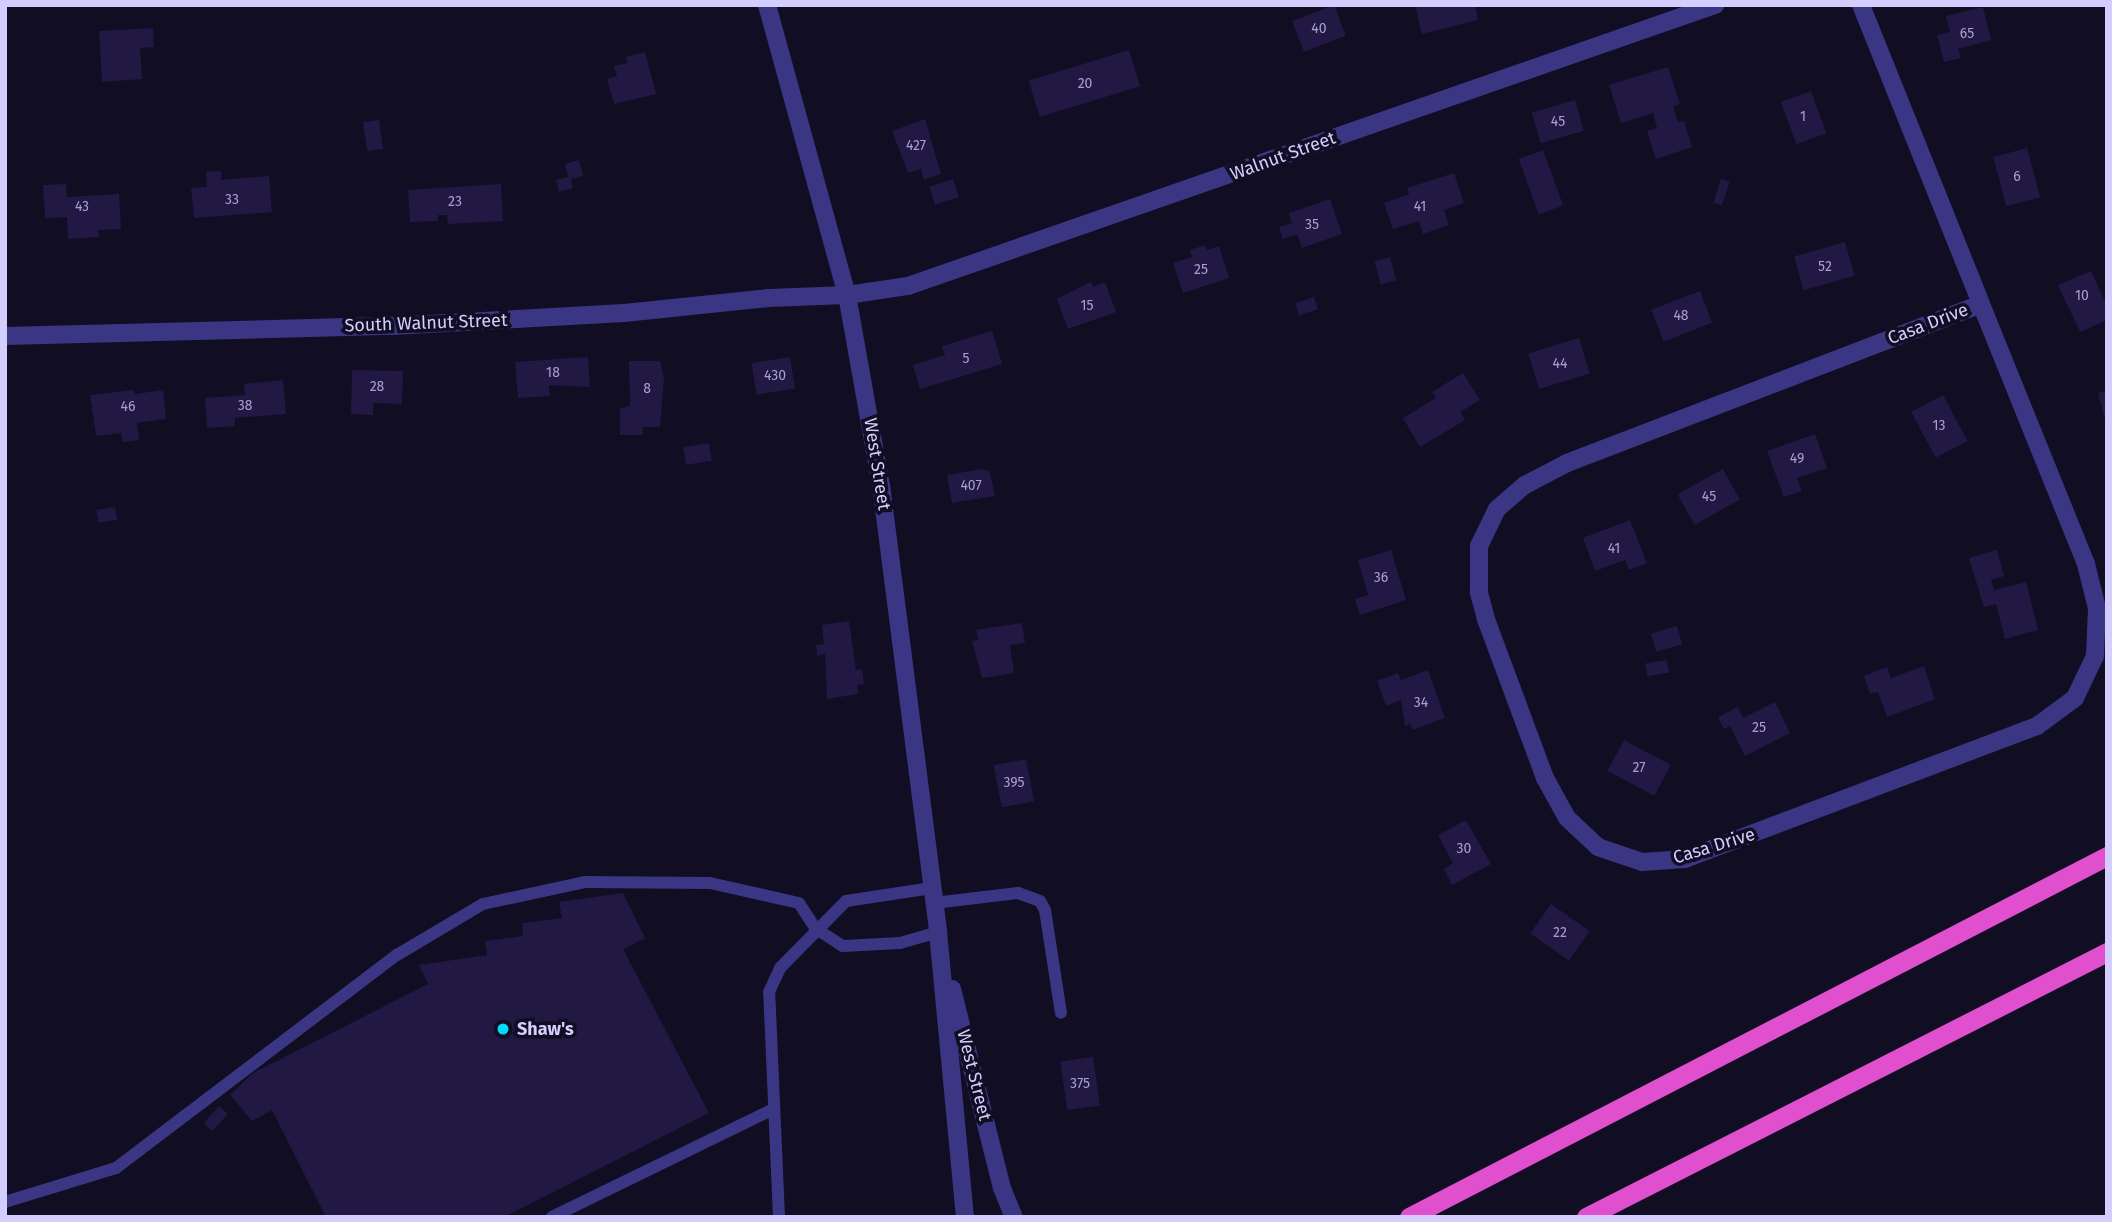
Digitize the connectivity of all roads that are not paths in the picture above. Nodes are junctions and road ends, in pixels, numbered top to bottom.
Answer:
1 (767, 5) edge
2 (1715, 5) edge
3 (1861, 5) edge
4 (847, 295) junction
5 (1982, 304) junction
6 (5, 336) edge
7 (2107, 856) edge
8 (933, 895) junction
9 (815, 928) junction
10 (938, 932) junction
11 (2107, 952) edge
12 (1062, 1013) dead end
13 (773, 1109) junction
14 (5, 1202) edge
15 (552, 1217) edge
16 (779, 1217) edge
17 (965, 1217) edge
18 (1014, 1217) edge
19 (1409, 1217) edge
20 (1586, 1217) edge

1 - 4 street, West Street
2 - 4 street, Walnut Street
3 - 5 street, Casa Drive
4 - 6 street, South Walnut Street
4 - 8 street, West Street
5 - 5 street, Casa Drive
7 - 19 highway
8 - 9 lane
8 - 10 street, West Street
8 - 12 lane
9 - 10 lane
9 - 13 lane
9 - 14 lane
10 - 17 street, West Street
10 - 18 street, West Street
11 - 20 highway
13 - 15 lane
13 - 16 lane

